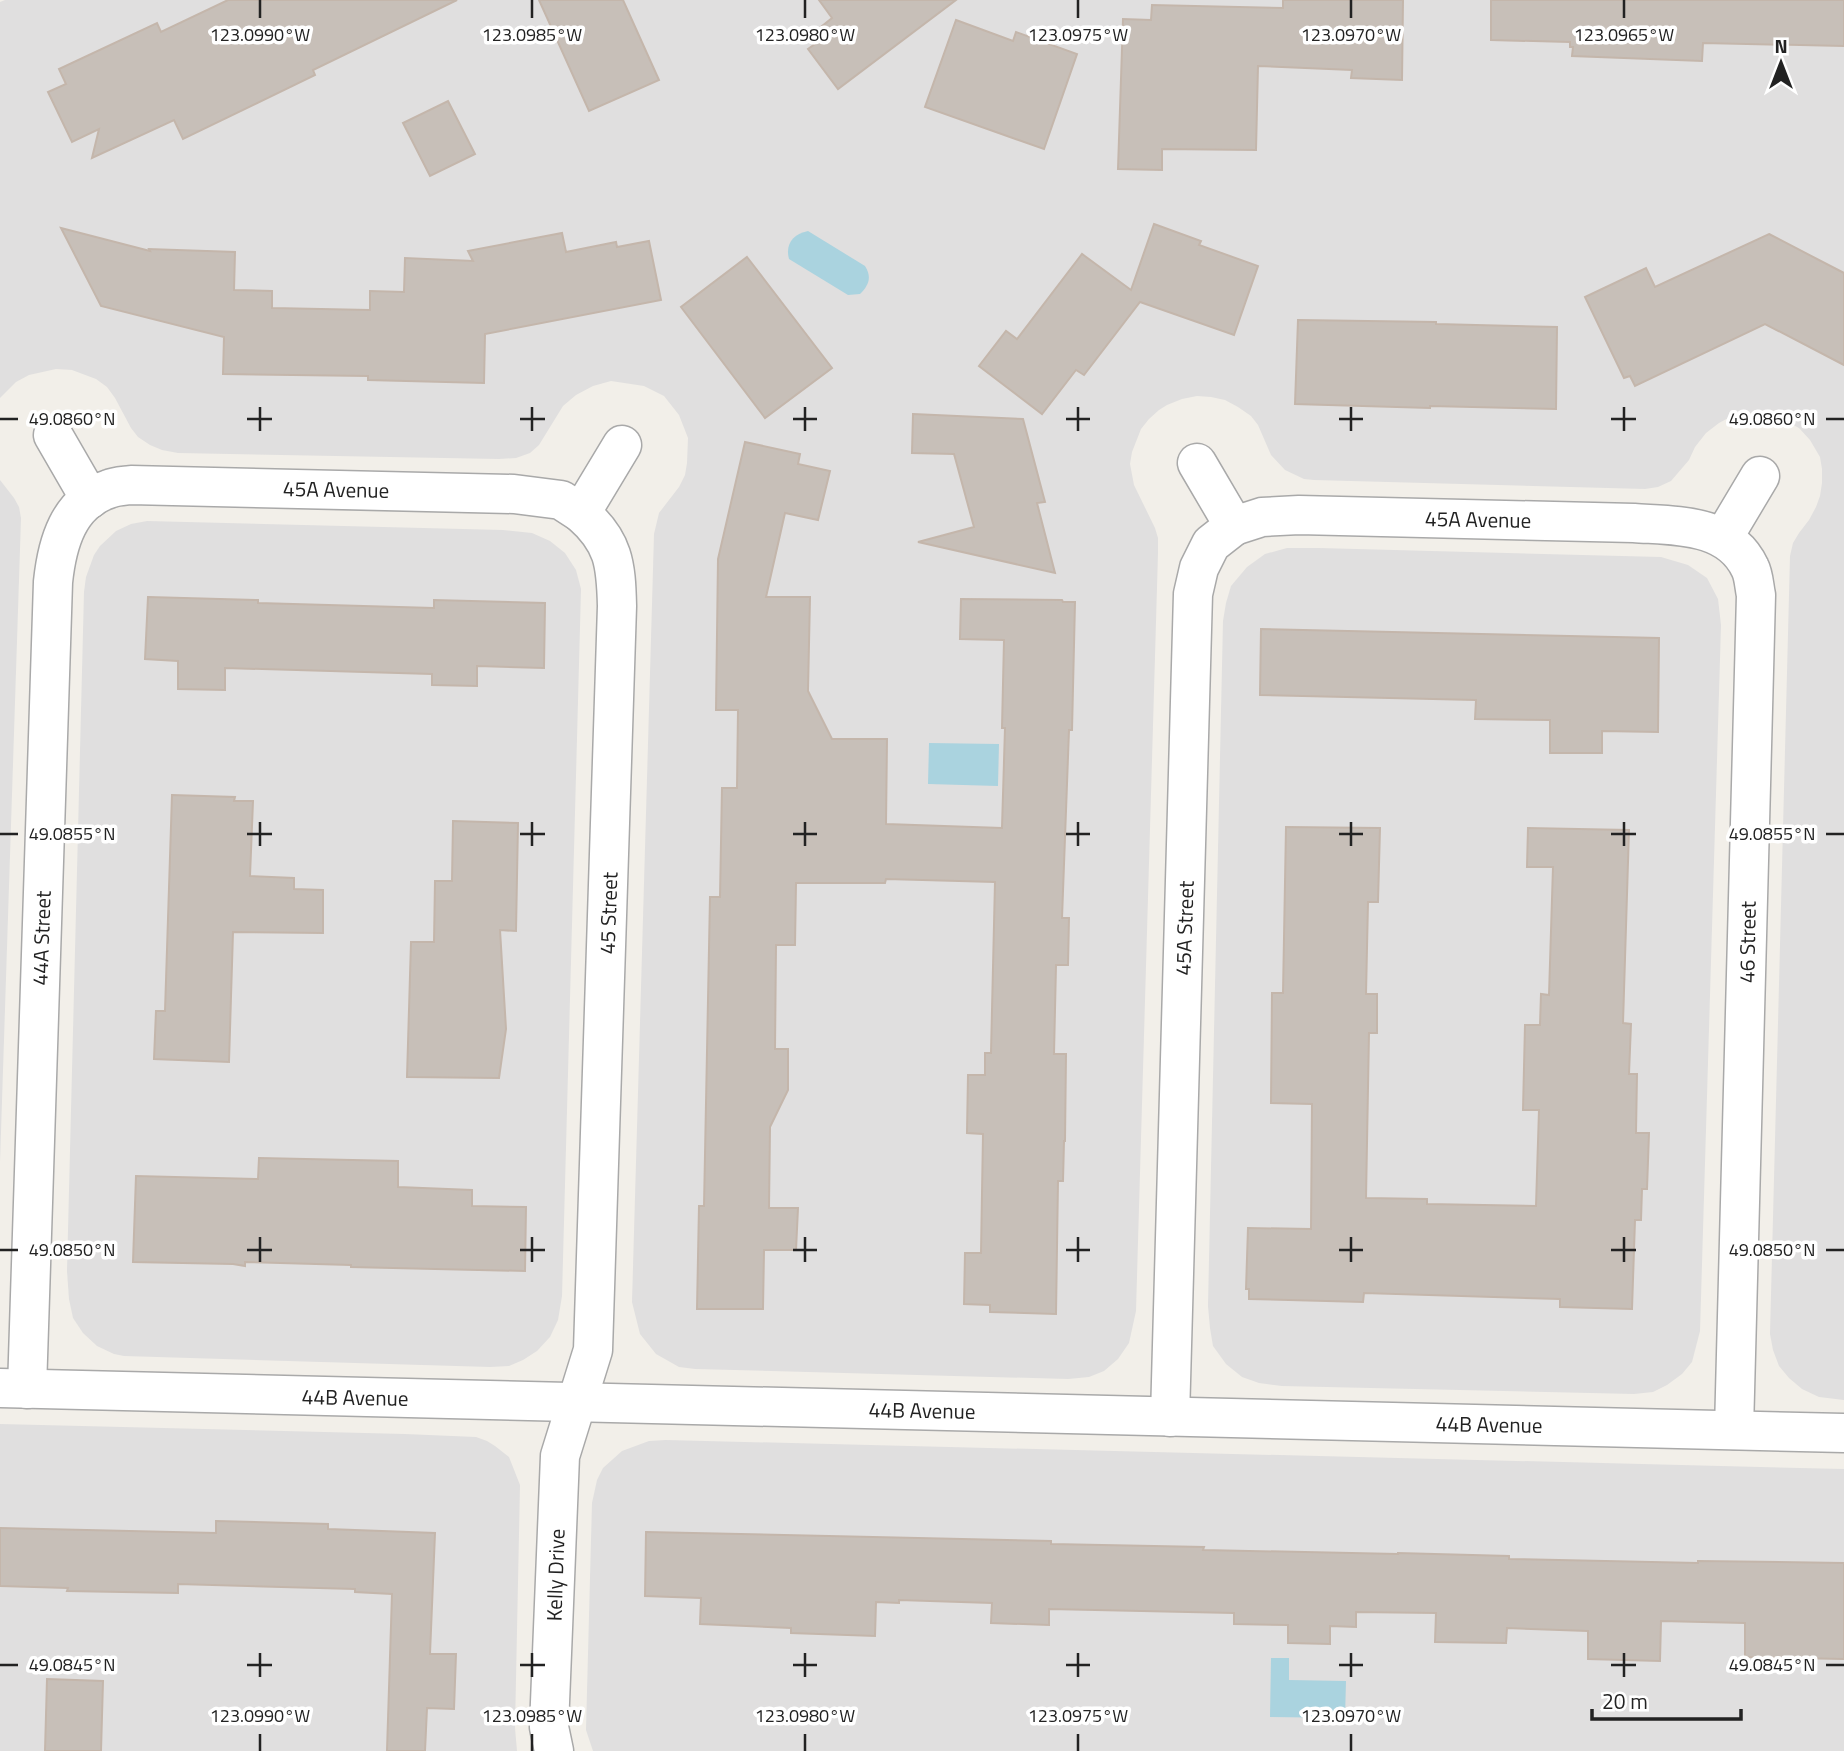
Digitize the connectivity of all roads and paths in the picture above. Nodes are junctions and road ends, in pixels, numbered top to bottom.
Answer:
1 (53, 435) dead end
2 (622, 445) dead end
3 (1197, 463) dead end
4 (1760, 476) dead end
5 (90, 499) junction
6 (582, 513) junction
7 (1234, 526) junction
8 (1723, 538) junction
9 (14, 1389) edge
10 (577, 1402) junction
11 (1170, 1417) junction
12 (1734, 1430) junction
13 (1844, 1433) edge
14 (554, 1751) edge

1 - 5 street
2 - 6 street
3 - 7 street
4 - 8 street
5 - 6 street, 45A Avenue
5 - 9 street, 44A Street
6 - 10 street, 45 Street
7 - 8 street, 45A Avenue
7 - 11 street, 45A Street
8 - 12 street, 46 Street
9 - 10 street, 44B Avenue
10 - 11 street, 44B Avenue
10 - 14 street, Kelly Drive
11 - 12 street, 44B Avenue
12 - 13 street, 44B Avenue

